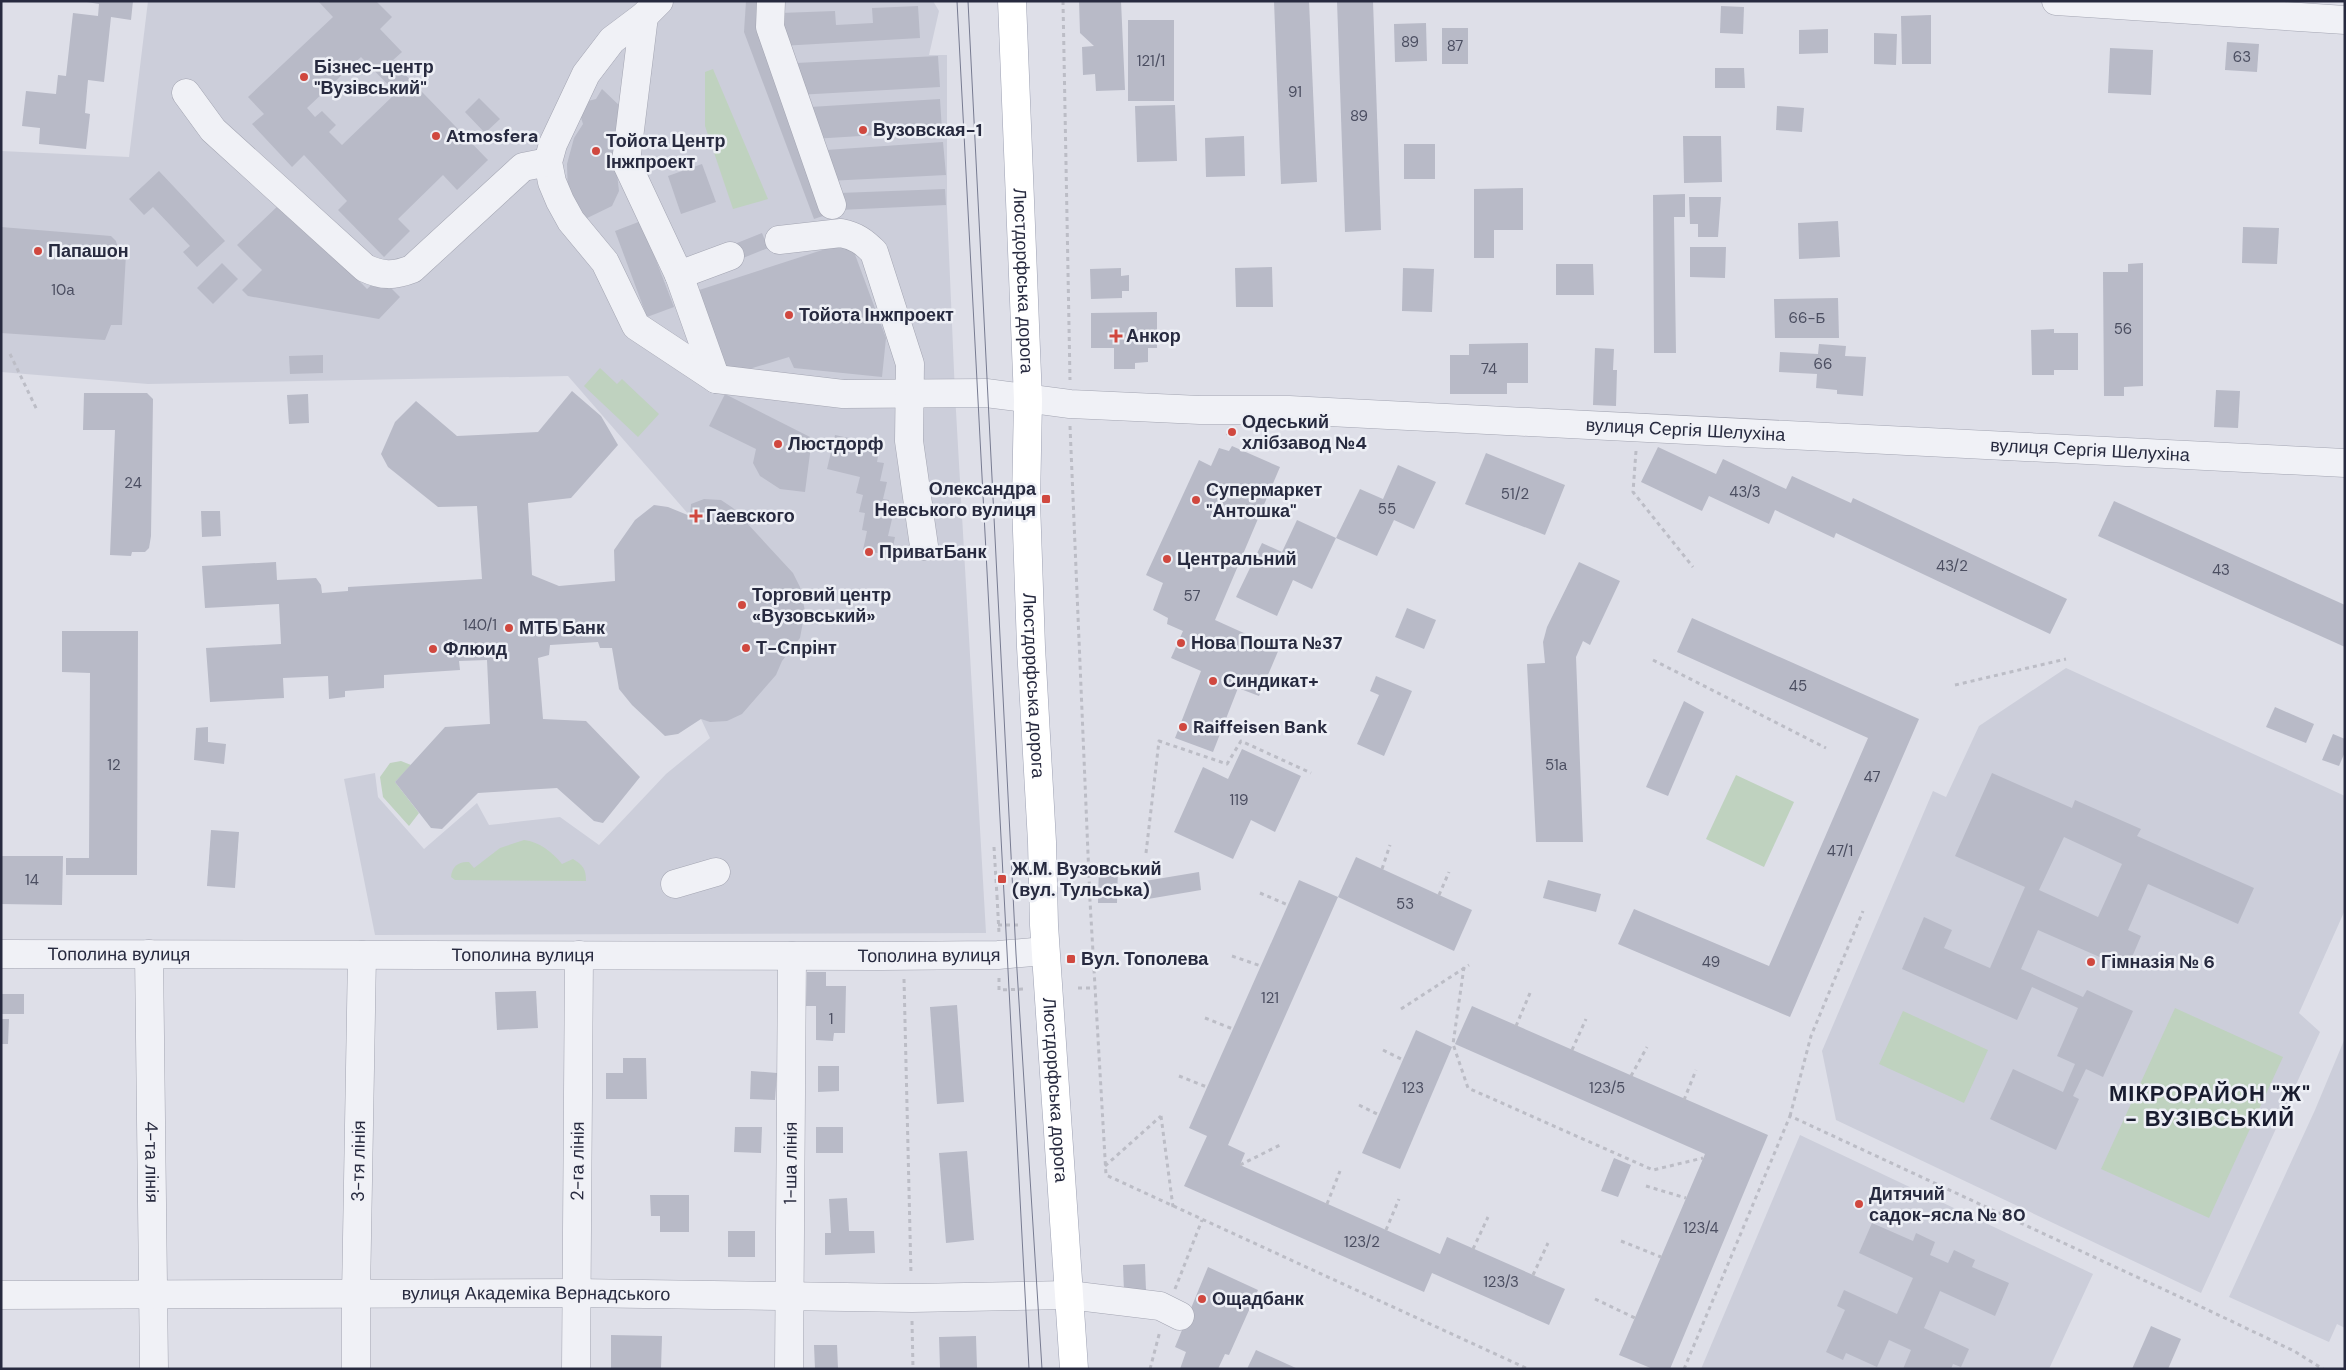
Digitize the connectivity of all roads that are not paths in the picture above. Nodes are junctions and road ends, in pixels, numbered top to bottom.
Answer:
1 (771, 1) edge
2 (1012, 1) edge
3 (2056, 1) edge
4 (2242, 8) edge
5 (652, 9) edge
6 (2345, 20) edge
7 (186, 93) dead end
8 (548, 162) junction
9 (832, 205) dead end
10 (779, 240) dead end
11 (730, 256) dead end
12 (679, 275) junction
13 (716, 379) junction
14 (910, 394) junction
15 (1028, 400) junction
16 (2345, 464) edge
17 (924, 546) dead end
18 (716, 872) dead end
19 (675, 884) dead end
20 (1045, 951) junction
21 (1, 954) edge
22 (149, 954) junction
23 (362, 955) junction
24 (579, 955) junction
25 (792, 956) junction
26 (576, 1293) junction
27 (789, 1294) junction
28 (1, 1295) edge
29 (152, 1295) junction
30 (356, 1295) junction
31 (1070, 1295) junction
32 (1168, 1323) road end
33 (154, 1369) edge
34 (356, 1369) edge
35 (576, 1369) edge
36 (789, 1369) edge
37 (1074, 1369) edge

1 - 9 street
2 - 15 main road, Люстдорфська дорога
3 - 4 street
4 - 6 street
5 - 8 street
5 - 12 street
7 - 8 street
8 - 13 street
10 - 14 street
11 - 12 street
12 - 13 street
13 - 14 street, вулиця Сергія Шелухіна
14 - 15 street, вулиця Сергія Шелухіна
14 - 17 street
15 - 16 street, вулиця Сергія Шелухіна
15 - 20 main road, Люстдорфська дорога
18 - 19 street
20 - 25 street, Тополина вулиця
20 - 31 main road, Люстдорфська дорога
21 - 22 street, Тополина вулиця
22 - 23 street, Тополина вулиця
22 - 29 street, 4-та лінія
23 - 24 street, Тополина вулиця
23 - 30 street, 3-тя лінія
24 - 25 street, Тополина вулиця
24 - 26 street, 2-га лінія
25 - 27 street, 1-ша лінія
26 - 27 street, вулиця Академіка Вернадського
26 - 30 street, вулиця Академіка Вернадського
26 - 35 street, 2-га лінія
27 - 31 street, вулиця Академіка Вернадського
27 - 36 street, 1-ша лінія
28 - 29 street, вулиця Академіка Вернадського
29 - 30 street, вулиця Академіка Вернадського
29 - 33 street, 4-та лінія
30 - 34 street, 3-тя лінія
31 - 32 street, вулиця Академіка Вернадського
31 - 37 main road, Люстдорфська дорога

